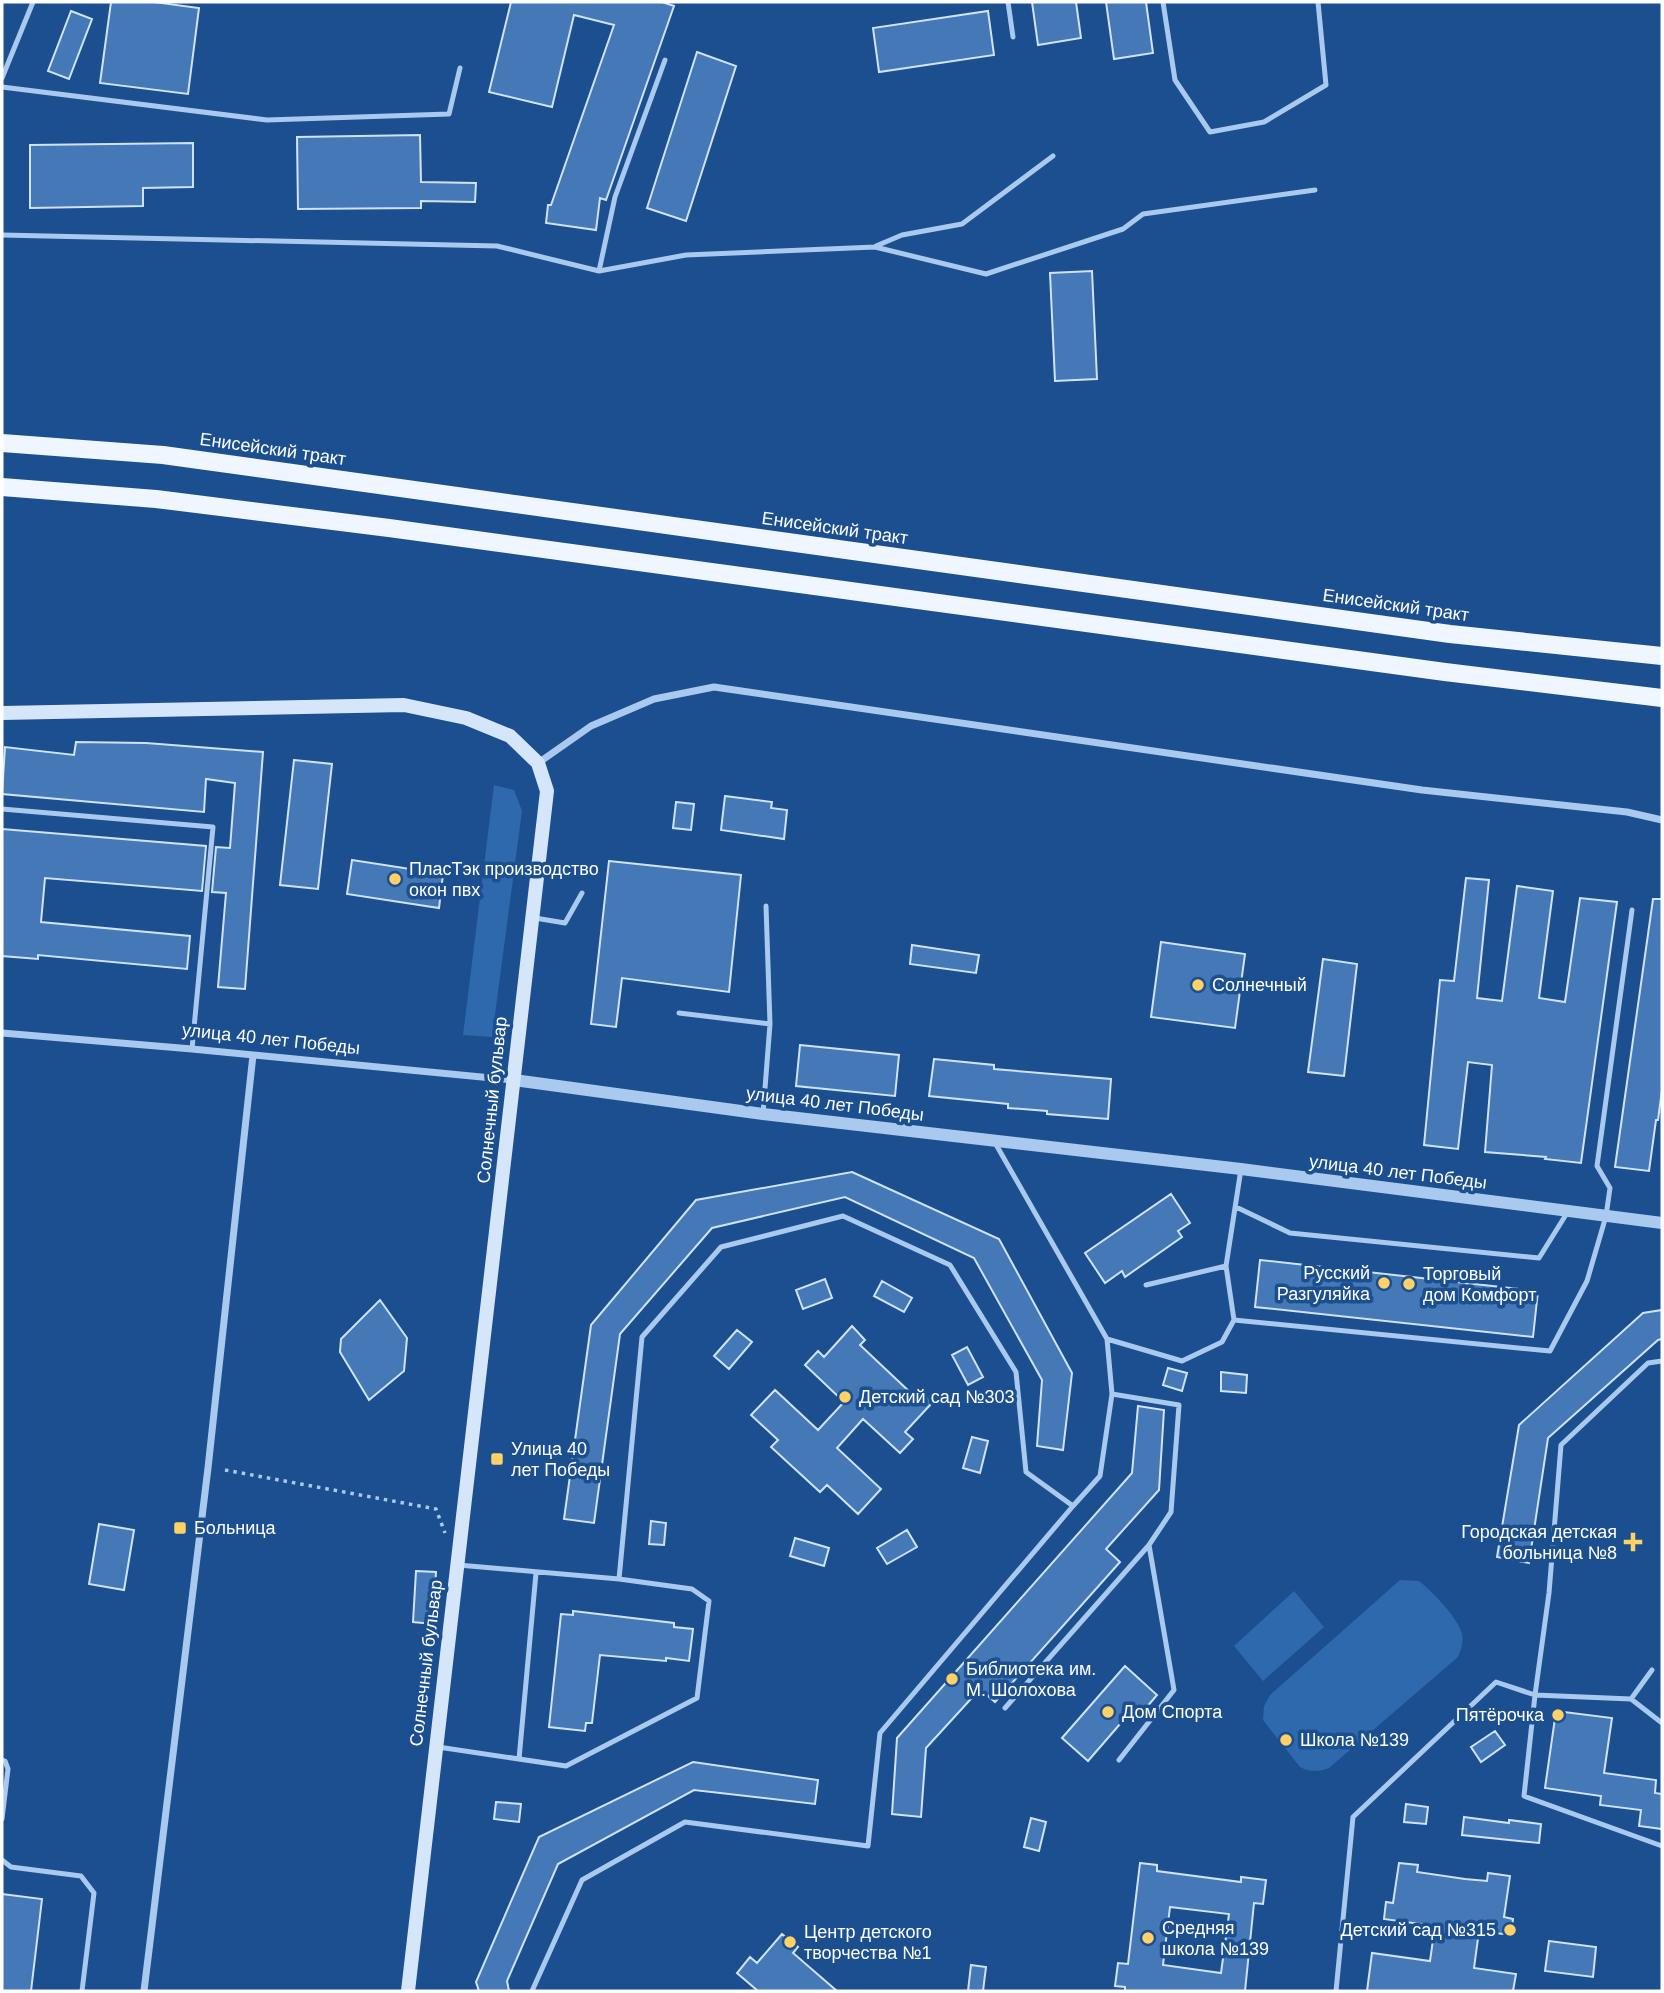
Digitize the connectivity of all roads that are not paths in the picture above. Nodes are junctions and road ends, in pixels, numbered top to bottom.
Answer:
1 (33, 2) edge
2 (1007, 2) edge
3 (1163, 2) edge
4 (1318, 2) edge
5 (1013, 37) dead end
6 (665, 60) dead end
7 (460, 68) dead end
8 (2, 78) edge
9 (2, 88) edge
10 (1053, 156) dead end
11 (1315, 190) dead end
12 (2, 235) edge
13 (875, 247) junction
14 (599, 271) junction
15 (2, 443) edge
16 (2, 487) edge
17 (1662, 656) edge
18 (1662, 698) edge
19 (2, 713) edge
20 (538, 763) junction
21 (2, 809) edge
22 (1662, 820) edge
23 (582, 893) dead end
24 (766, 906) dead end
25 (1632, 910) dead end
26 (531, 918) junction
27 (679, 1013) dead end
28 (770, 1024) junction
29 (2, 1033) edge
30 (192, 1049) junction
31 (253, 1055) junction
32 (514, 1080) junction
33 (763, 1114) junction
34 (993, 1140) junction
35 (1241, 1169) junction
36 (1236, 1207) junction
37 (1568, 1211) junction
38 (1606, 1216) junction
39 (1662, 1223) edge
40 (1226, 1266) junction
41 (1146, 1285) dead end
42 (1234, 1320) junction
43 (1107, 1339) junction
44 (1662, 1361) edge
45 (1112, 1394) junction
46 (1073, 1506) junction
47 (1149, 1545) junction
48 (458, 1565) junction
49 (536, 1573) junction
50 (619, 1579) junction
51 (1652, 1670) dead end
52 (1535, 1695) junction
53 (1631, 1699) junction
54 (1004, 1708) dead end
55 (1662, 1723) edge
56 (435, 1747) junction
57 (519, 1759) junction
58 (2, 1760) edge
59 (1119, 1760) dead end
60 (2, 1819) edge
61 (1662, 1846) edge
62 (2, 1860) edge
63 (82, 1991) edge
64 (144, 1991) edge
65 (408, 1991) edge
66 (532, 1991) edge
67 (1336, 1991) edge

1 - 8 lane
2 - 5 lane
3 - 4 lane
6 - 14 lane
7 - 9 lane
10 - 13 lane
11 - 13 lane
12 - 14 lane
13 - 14 lane
15 - 17 main road, Енисейский тракт
16 - 18 main road
19 - 20 main road
20 - 22 street
20 - 26 main road, Солнечный бульвар
21 - 30 lane
23 - 26 lane
24 - 28 lane
25 - 38 lane
26 - 32 main road, Солнечный бульвар
27 - 28 lane
28 - 33 lane
29 - 30 street, улица 40 лет Победы
30 - 31 street, улица 40 лет Победы
31 - 32 street, улица 40 лет Победы
31 - 64 street
32 - 33 street, улица 40 лет Победы
32 - 48 main road, Солнечный бульвар
33 - 34 street, улица 40 лет Победы
34 - 35 street, улица 40 лет Победы
34 - 43 lane
35 - 36 lane
35 - 37 street, улица 40 лет Победы
36 - 37 lane
36 - 40 lane
37 - 38 street, улица 40 лет Победы
38 - 39 street, улица 40 лет Победы
38 - 42 lane
40 - 41 lane
40 - 42 lane
42 - 43 lane
43 - 45 lane
44 - 52 lane
45 - 46 lane
45 - 47 lane
46 - 50 lane
46 - 66 lane
47 - 54 lane
47 - 59 lane
48 - 49 lane
48 - 56 main road, Солнечный бульвар
49 - 50 lane
49 - 57 lane
50 - 57 lane
51 - 53 lane
52 - 53 lane
52 - 61 lane
52 - 67 lane
53 - 55 lane
56 - 57 lane
56 - 65 main road, Солнечный бульвар
58 - 60 lane
62 - 63 lane

